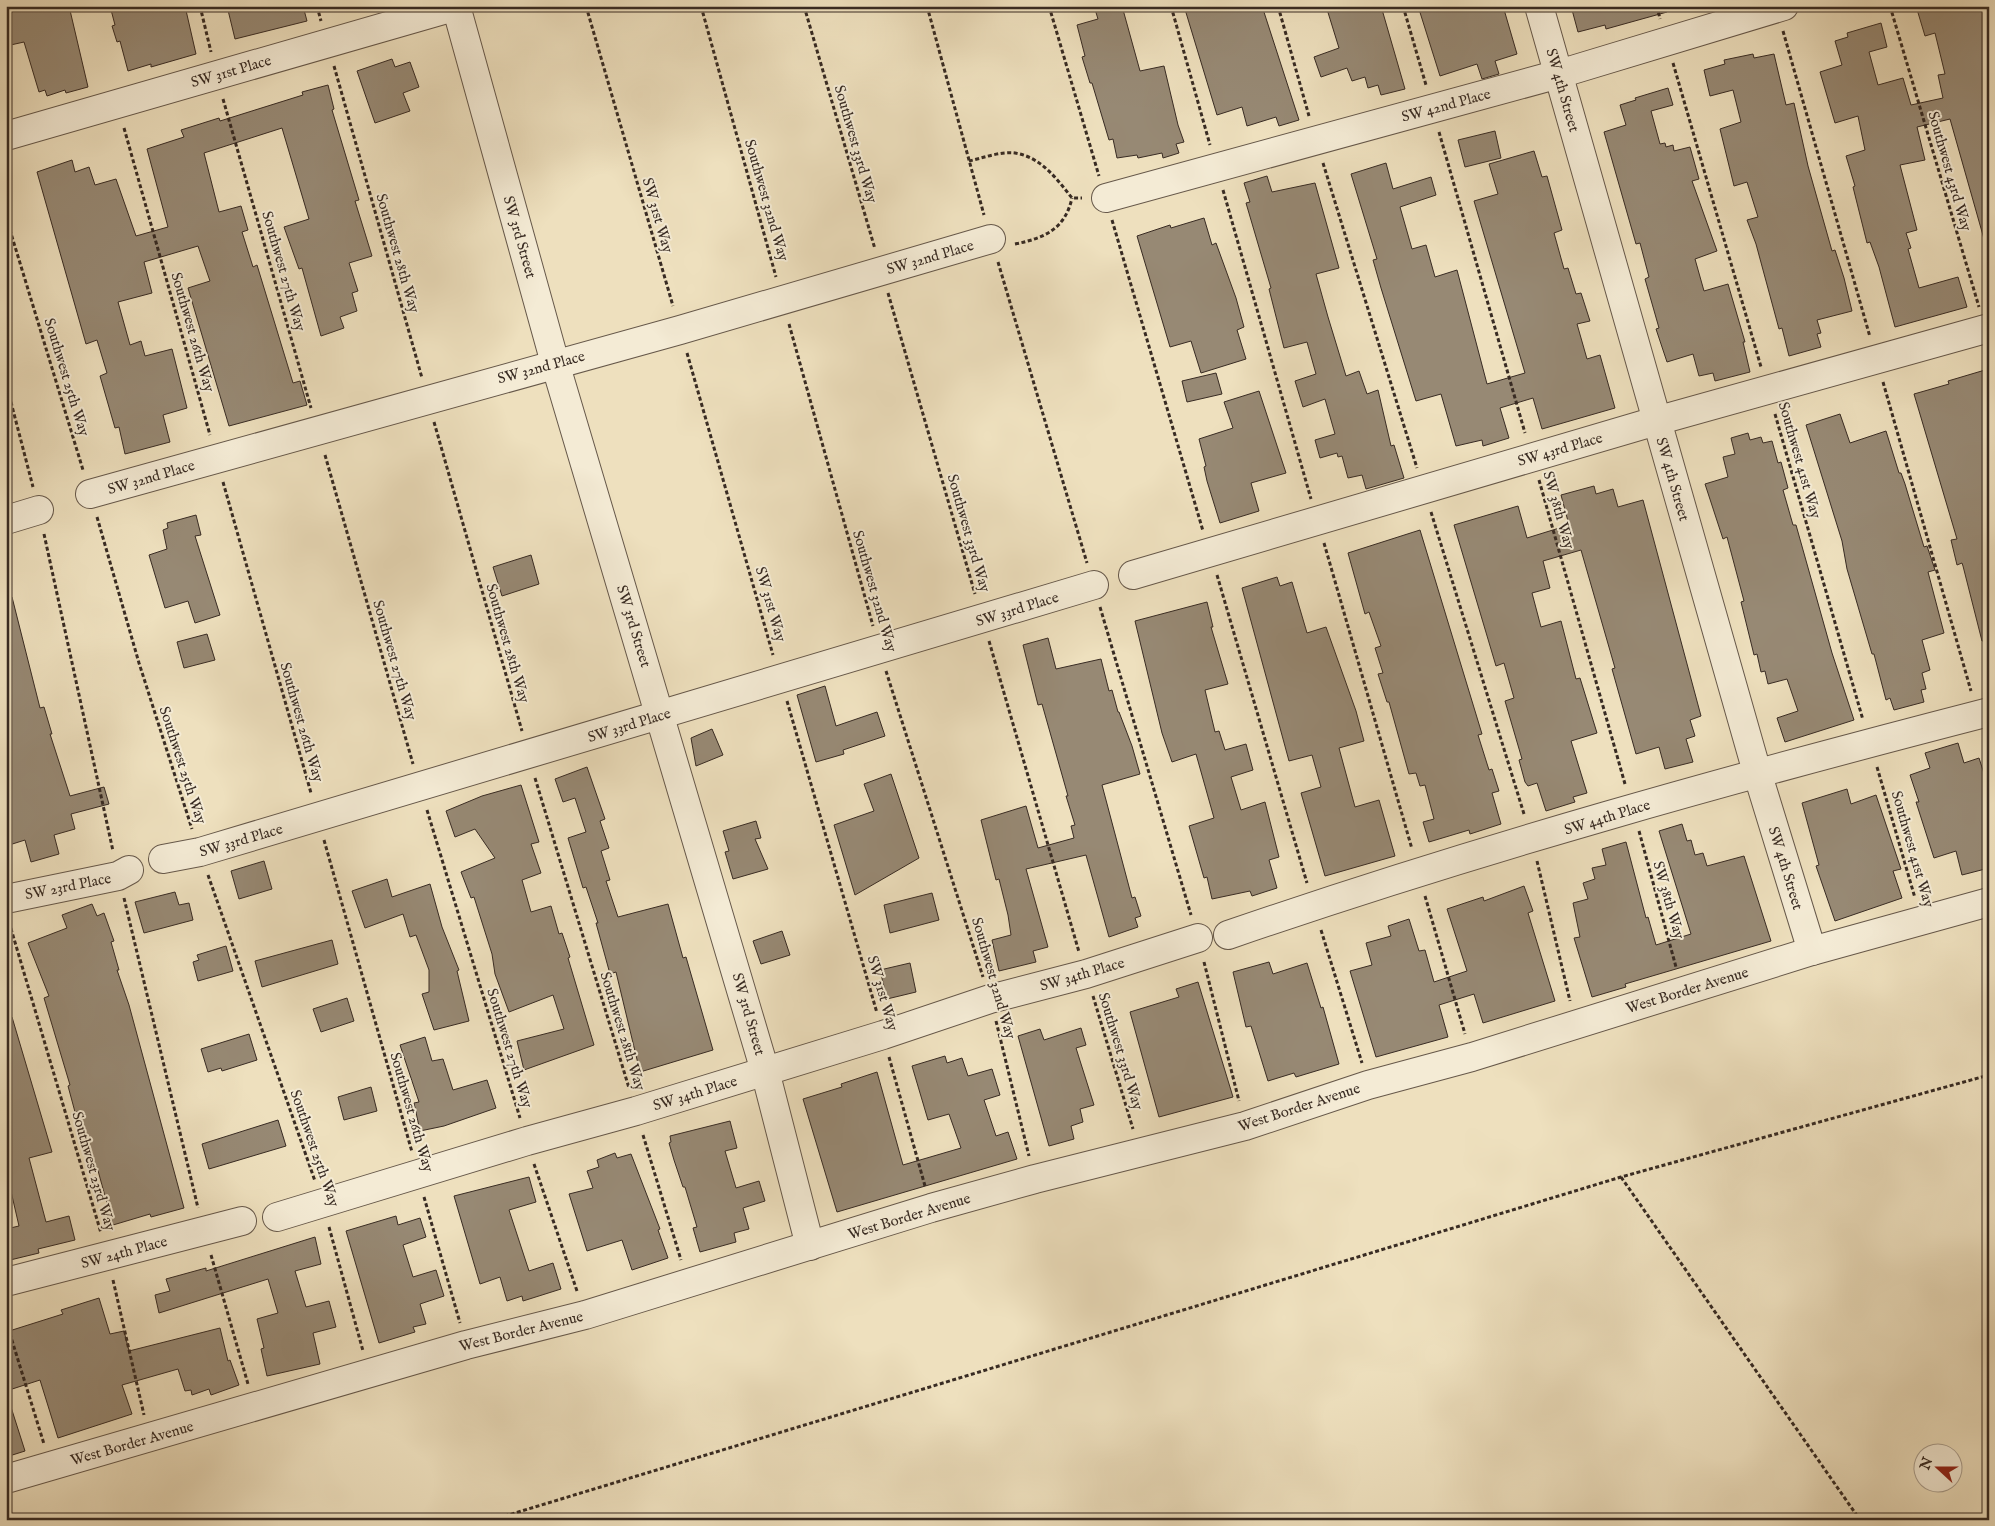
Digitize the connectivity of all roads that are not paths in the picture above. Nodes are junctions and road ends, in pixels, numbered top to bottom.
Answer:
1 (456, 6) edge
2 (1539, 6) edge
3 (1784, 6) edge
4 (1559, 74) junction
5 (6, 136) edge
6 (1106, 198) road end
7 (991, 240) road end
8 (1987, 329) edge
9 (555, 363) junction
10 (1656, 421) junction
11 (90, 494) road end
12 (39, 510) dead end
13 (6, 520) edge
14 (1133, 575) dead end
15 (1094, 585) dead end
16 (1989, 712) edge
17 (661, 716) junction
18 (1757, 772) junction
19 (163, 859) dead end
20 (129, 870) dead end
21 (6, 899) edge
22 (1989, 902) edge
23 (1228, 935) dead end
24 (1198, 938) dead end
25 (1812, 951) junction
26 (765, 1071) junction
27 (277, 1217) dead end
28 (242, 1220) dead end
29 (810, 1246) junction
30 (6, 1282) edge
31 (6, 1479) edge

1 - 5 street, SW 31st Place
1 - 9 street, SW 3rd Street
2 - 4 street, SW 4th Street
3 - 4 street, SW 42nd Place
4 - 6 street, SW 42nd Place
4 - 10 street, SW 4th Street
7 - 9 street, SW 32nd Place
8 - 10 street, SW 43rd Place
9 - 11 street, SW 32nd Place
9 - 17 street, SW 3rd Street
10 - 14 street, SW 43rd Place
10 - 18 street, SW 4th Street
12 - 13 street
15 - 17 street, SW 33rd Place
16 - 18 street, SW 44th Place
17 - 19 street, SW 33rd Place
17 - 26 street, SW 3rd Street
18 - 23 street, SW 44th Place
18 - 25 street, SW 4th Street
20 - 21 street, SW 23rd Place
22 - 25 street, West Border Avenue
24 - 26 street, SW 34th Place
25 - 29 street, West Border Avenue
26 - 27 street, SW 34th Place
26 - 29 street, SW 3rd Street
28 - 30 street, SW 24th Place
29 - 31 street, West Border Avenue

